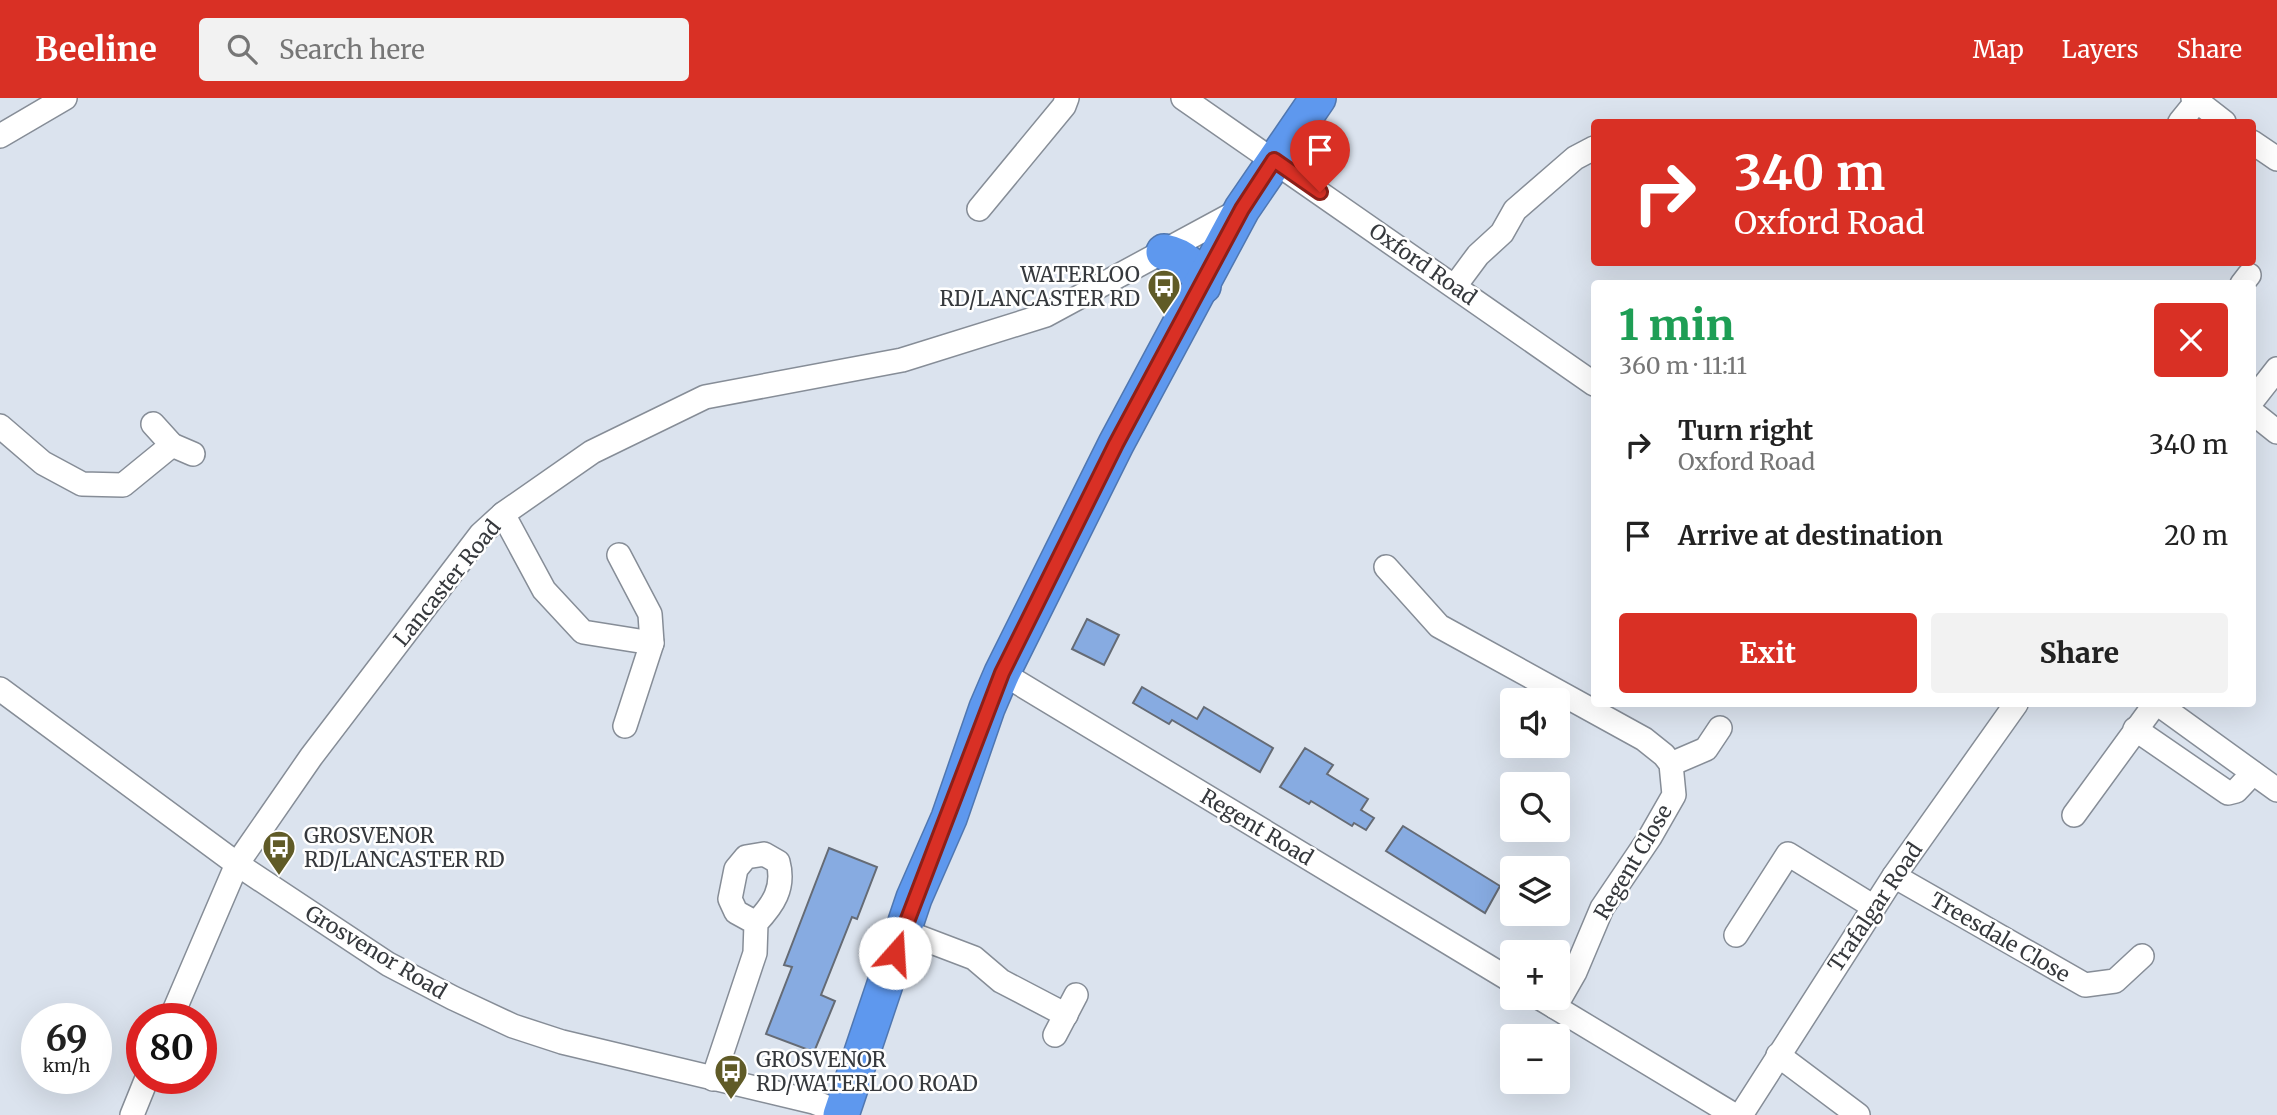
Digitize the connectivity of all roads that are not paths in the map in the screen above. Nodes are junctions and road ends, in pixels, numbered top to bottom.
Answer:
1 (65, 98) edge
2 (1067, 98) edge
3 (1182, 98) edge
4 (1318, 98) edge
5 (2195, 99) edge
6 (2182, 119) edge
7 (2220, 119) edge
8 (0, 136) edge
9 (2256, 145) edge
10 (1591, 150) edge
11 (2277, 159) edge
12 (1274, 160) junction
13 (979, 209) dead end
14 (1242, 209) junction
15 (1164, 251) junction
16 (1203, 286) junction
17 (1455, 286) junction
18 (2277, 369) edge
19 (1591, 382) edge
20 (2256, 397) edge
21 (2256, 405) edge
22 (153, 424) dead end
23 (0, 426) edge
24 (2277, 432) edge
25 (503, 514) junction
26 (619, 555) dead end
27 (1387, 567) dead end
28 (652, 643) junction
29 (1002, 673) junction
30 (0, 689) edge
31 (2014, 707) edge
32 (2153, 707) edge
33 (2160, 707) edge
34 (625, 726) dead end
35 (1720, 728) dead end
36 (2135, 729) junction
37 (1671, 765) junction
38 (2253, 773) junction
39 (2277, 790) edge
40 (2074, 815) dead end
41 (237, 864) junction
42 (1894, 876) junction
43 (1874, 907) junction
44 (756, 923) dead end
45 (903, 930) junction
46 (1736, 936) dead end
47 (2142, 956) dead end
48 (1500, 974) edge
49 (1570, 977) edge
50 (178, 1003) edge
51 (1560, 1010) edge
52 (1055, 1035) dead end
53 (1778, 1055) junction
54 (713, 1079) junction
55 (141, 1094) edge
56 (843, 1114) edge
57 (132, 1115) edge
58 (1734, 1115) edge
59 (1741, 1115) edge
60 (1858, 1115) edge

1 - 8 street
2 - 13 street
3 - 12 street, Oxford Road
4 - 12 highway
5 - 6 street
5 - 7 street
9 - 11 street
10 - 17 street
12 - 14 highway
12 - 17 street, Oxford Road
14 - 15 street, Lancaster Road
14 - 16 highway
15 - 16 highway
15 - 25 street, Lancaster Road
16 - 29 highway
17 - 19 street, Oxford Road
18 - 20 street
21 - 24 street
22 - 23 street
25 - 28 street
25 - 41 street, Lancaster Road
26 - 28 street
27 - 37 street
28 - 34 street
29 - 45 highway
29 - 48 street, Regent Road
30 - 41 street, Grosvenor Road
31 - 42 street, Trafalgar Road
32 - 36 street
33 - 38 street
35 - 37 street
36 - 38 street
36 - 40 street
37 - 49 street, Regent Close
38 - 39 street
41 - 50 street, Lancaster Road
41 - 54 street, Grosvenor Road
42 - 43 street, Trafalgar Road
42 - 47 street, Treesdale Close
43 - 46 street
43 - 53 street, Trafalgar Road
44 - 54 street
45 - 52 street
45 - 56 highway
51 - 58 street
53 - 59 street, Trafalgar Road
53 - 60 street
54 - 56 street, Grosvenor Road
55 - 57 street

